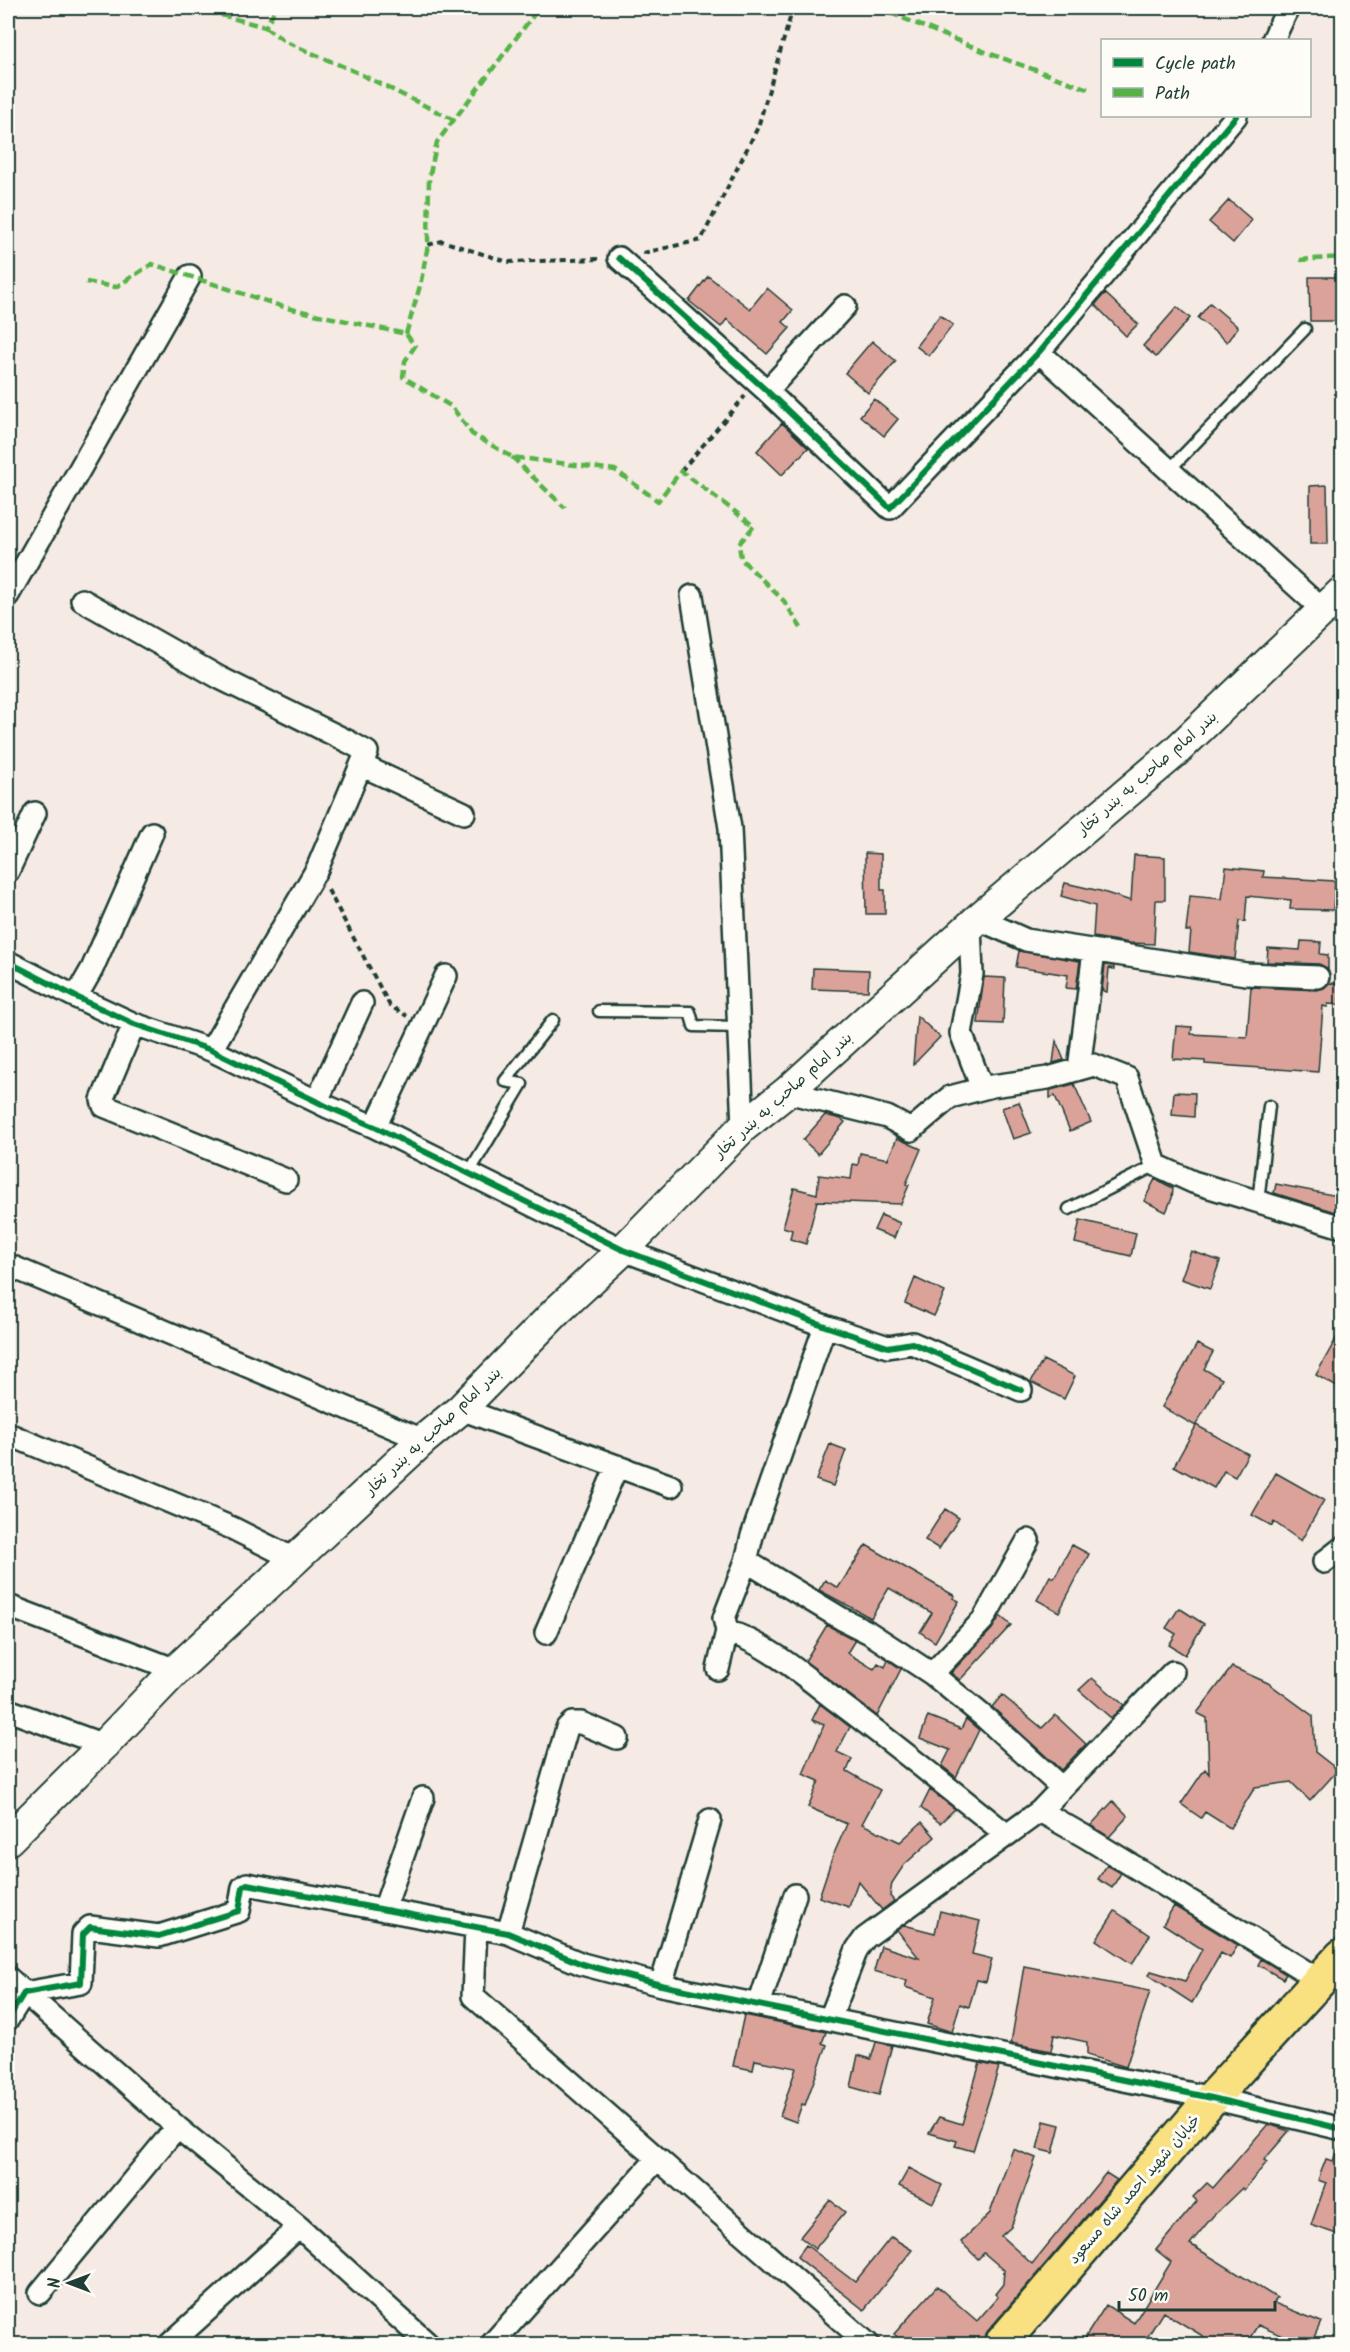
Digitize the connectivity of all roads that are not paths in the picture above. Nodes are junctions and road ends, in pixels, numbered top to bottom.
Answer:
1 (1288, 8) edge
2 (1273, 39) edge
3 (1235, 117) edge
4 (619, 258) road end
5 (190, 276) dead end
6 (845, 306) dead end
7 (1305, 329) dead end
8 (1040, 352) junction
9 (762, 387) junction
10 (1169, 470) junction
11 (8, 595) edge
12 (692, 596) dead end
13 (81, 600) dead end
14 (1333, 601) edge
15 (361, 765) junction
16 (35, 813) dead end
17 (464, 813) dead end
18 (152, 833) dead end
19 (8, 871) edge
20 (974, 923) junction
21 (1094, 951) junction
22 (8, 962) edge
23 (446, 976) dead end
24 (1318, 977) dead end
25 (76, 998) junction
26 (362, 1003) dead end
27 (599, 1011) dead end
28 (552, 1020) dead end
29 (134, 1024) junction
30 (739, 1027) junction
31 (211, 1050) junction
32 (1079, 1069) junction
33 (982, 1088) junction
34 (788, 1092) junction
35 (317, 1101) junction
36 (1269, 1106) dead end
37 (375, 1127) junction
38 (743, 1127) junction
39 (1156, 1165) junction
40 (468, 1174) junction
41 (286, 1180) dead end
42 (1258, 1202) junction
43 (1069, 1209) dead end
44 (1342, 1227) edge
45 (623, 1250) junction
46 (8, 1265) edge
47 (825, 1326) junction
48 (1021, 1390) dead end
49 (461, 1409) junction
50 (8, 1434) edge
51 (423, 1440) junction
52 (617, 1466) junction
53 (671, 1486) dead end
54 (1028, 1540) dead end
55 (1342, 1548) edge
56 (294, 1559) junction
57 (746, 1561) junction
58 (1324, 1562) dead end
59 (8, 1606) edge
60 (727, 1631) junction
61 (546, 1633) dead end
62 (718, 1669) dead end
63 (176, 1670) junction
64 (1173, 1672) dead end
65 (932, 1674) junction
66 (8, 1710) edge
67 (617, 1738) dead end
68 (104, 1745) junction
69 (1062, 1788) junction
70 (423, 1798) dead end
71 (1041, 1811) junction
72 (710, 1820) dead end
73 (1007, 1835) junction
74 (8, 1840) edge
75 (795, 1896) dead end
76 (384, 1910) junction
77 (476, 1928) junction
78 (508, 1934) junction
79 (1342, 1956) edge
80 (8, 1978) edge
81 (1321, 1981) junction
82 (661, 1985) junction
83 (24, 1993) junction
84 (759, 2005) junction
85 (8, 2019) edge
86 (830, 2019) junction
87 (1212, 2098) junction
88 (177, 2127) junction
89 (1342, 2129) edge
90 (657, 2159) junction
91 (299, 2227) junction
92 (40, 2293) dead end
93 (170, 2344) edge
94 (428, 2344) edge
95 (492, 2344) edge
96 (868, 2344) edge
97 (1001, 2344) edge

1 - 2 street
3 - 8 street
4 - 9 street
5 - 11 street
6 - 9 street
7 - 10 lane
8 - 9 street
8 - 10 street
10 - 14 street
12 - 30 street
13 - 15 street
14 - 20 main road, بندر امام صاحب به بندر تخار
15 - 17 street
15 - 31 street
16 - 19 street
18 - 25 street
20 - 21 street
20 - 33 street
20 - 34 main road, بندر امام صاحب به بندر تخار
21 - 24 street
21 - 32 street
22 - 25 street
23 - 37 street
25 - 29 street
26 - 35 street
27 - 30 lane
28 - 40 lane
29 - 31 street
29 - 41 street
30 - 38 street
31 - 35 street
32 - 33 street
32 - 39 street
33 - 34 street
34 - 38 main road, بندر امام صاحب به بندر تخار
35 - 37 street
36 - 42 lane
37 - 40 street
38 - 45 main road, بندر امام صاحب به بندر تخار
39 - 42 street
39 - 43 lane
40 - 45 street
42 - 44 street
45 - 47 street
45 - 49 main road, بندر امام صاحب به بندر تخار
46 - 51 street
47 - 48 street
47 - 57 street
49 - 51 main road, بندر امام صاحب به بندر تخار
49 - 52 street
50 - 56 street
51 - 56 main road, بندر امام صاحب به بندر تخار
52 - 53 street
52 - 61 street
54 - 65 street
55 - 58 street
56 - 63 main road, بندر امام صاحب به بندر تخار
57 - 60 street
57 - 65 street
59 - 63 street
60 - 62 street
60 - 73 street
63 - 68 main road, بندر امام صاحب به بندر تخار
64 - 69 street
65 - 69 street
66 - 68 street
67 - 78 street
68 - 74 main road, بندر امام صاحب به بندر تخار
69 - 71 street
70 - 76 street
71 - 73 street
71 - 81 street
72 - 82 street
73 - 86 street
75 - 84 street
76 - 77 street
76 - 83 street
77 - 78 street
77 - 90 street
78 - 82 street
79 - 81 main road, خیابان شهید احمد شاه مسعود
80 - 83 street
81 - 87 main road, خیابان شهید احمد شاه مسعود
82 - 84 street
83 - 85 street
83 - 88 street
84 - 86 street
86 - 87 street
87 - 89 street
87 - 97 main road, خیابان شهید احمد شاه مسعود
88 - 91 street
88 - 92 street
90 - 95 street
90 - 96 street
91 - 93 street
91 - 94 street

